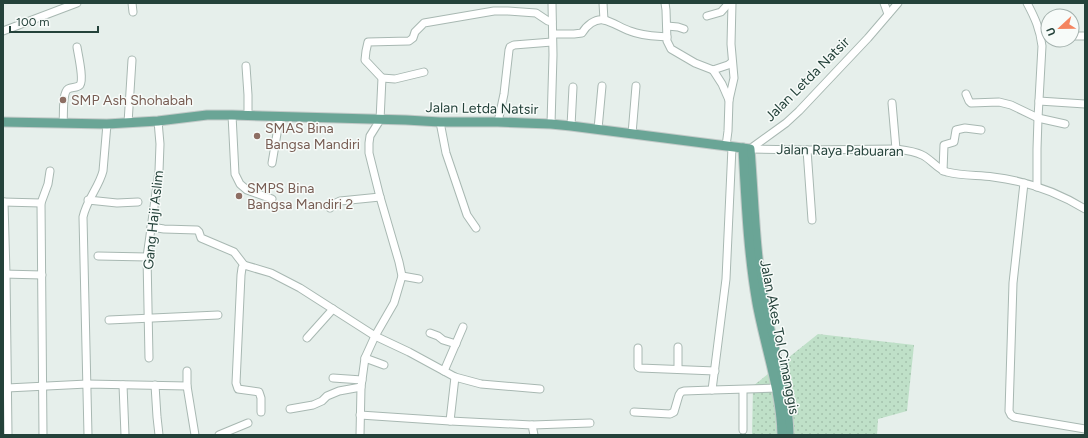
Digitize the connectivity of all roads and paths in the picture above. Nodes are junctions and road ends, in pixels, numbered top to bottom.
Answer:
1 (77, 3) edge
2 (132, 3) edge
3 (507, 3) edge
4 (552, 3) edge
5 (603, 3) edge
6 (665, 3) edge
7 (731, 3) edge
8 (884, 3) edge
9 (898, 3) edge
10 (1027, 3) edge
11 (508, 11) junction
12 (133, 12) dead end
13 (888, 14) junction
14 (707, 16) dead end
15 (604, 20) junction
16 (552, 22) junction
17 (667, 26) junction
18 (1040, 27) edge
19 (684, 29) dead end
20 (3, 31) edge
21 (553, 34) junction
22 (667, 37) junction
23 (552, 42) junction
24 (77, 47) dead end
25 (1042, 48) edge
26 (132, 60) dead end
27 (732, 62) junction
28 (246, 66) dead end
29 (713, 70) junction
30 (424, 72) dead end
31 (382, 78) junction
32 (602, 86) dead end
33 (636, 86) dead end
34 (573, 87) dead end
35 (966, 94) dead end
36 (729, 100) junction
37 (1039, 101) junction
38 (892, 103) dead end
39 (1085, 104) edge
40 (232, 115) junction
41 (248, 115) junction
42 (280, 116) junction
43 (1038, 118) junction
44 (380, 120) junction
45 (158, 121) junction
46 (3, 122) edge
47 (440, 122) junction
48 (498, 122) junction
49 (63, 123) junction
50 (128, 123) junction
51 (107, 124) junction
52 (551, 124) junction
53 (1065, 124) dead end
54 (572, 126) junction
55 (598, 129) junction
56 (981, 130) dead end
57 (632, 134) junction
58 (729, 147) junction
59 (746, 149) junction
60 (896, 149) junction
61 (807, 150) junction
62 (272, 163) dead end
63 (50, 171) dead end
64 (943, 171) junction
65 (1024, 183) junction
66 (1038, 187) junction
67 (380, 197) junction
68 (272, 199) dead end
69 (88, 200) junction
70 (3, 202) edge
71 (138, 202) dead end
72 (41, 203) junction
73 (330, 208) dead end
74 (1085, 209) edge
75 (812, 220) dead end
76 (151, 227) junction
77 (476, 228) dead end
78 (98, 256) dead end
79 (147, 257) junction
80 (244, 265) junction
81 (4, 274) edge
82 (42, 274) junction
83 (402, 276) junction
84 (419, 279) dead end
85 (333, 309) junction
86 (218, 315) dead end
87 (148, 318) junction
88 (109, 320) dead end
89 (463, 326) dead end
90 (430, 333) dead end
91 (375, 336) junction
92 (307, 338) dead end
93 (456, 344) junction
94 (678, 347) dead end
95 (638, 348) dead end
96 (149, 358) dead end
97 (365, 358) junction
98 (384, 366) dead end
99 (678, 369) junction
100 (187, 371) dead end
101 (444, 371) junction
102 (715, 371) junction
103 (455, 377) junction
104 (333, 378) dead end
105 (87, 384) junction
106 (361, 384) junction
107 (123, 385) junction
108 (155, 385) junction
109 (187, 386) junction
110 (43, 387) junction
111 (7, 388) junction
112 (777, 388) junction
113 (540, 389) dead end
114 (712, 390) junction
115 (744, 390) junction
116 (290, 409) dead end
117 (261, 412) dead end
118 (634, 412) dead end
119 (360, 415) junction
120 (450, 421) junction
121 (248, 423) dead end
122 (590, 423) dead end
123 (532, 425) junction
124 (1085, 429) edge
125 (743, 430) dead end
126 (1077, 431) edge
127 (8, 435) edge
128 (44, 435) edge
129 (88, 435) edge
130 (125, 435) edge
131 (160, 435) edge
132 (194, 435) edge
133 (219, 435) edge
134 (360, 435) edge
135 (534, 435) edge
136 (782, 435) edge
137 (789, 435) edge

1 - 20 street
2 - 12 street
3 - 11 street
4 - 16 street
5 - 15 street
6 - 17 street
7 - 14 street
7 - 27 street
8 - 13 street
9 - 13 street, Jalan Letda Natsir
10 - 18 street
11 - 16 street
11 - 31 street
13 - 59 street, Jalan Letda Natsir
15 - 21 street
15 - 22 street
16 - 21 street
17 - 19 street
17 - 22 street
21 - 23 street
22 - 29 street
23 - 48 street
23 - 52 street
24 - 49 street
25 - 37 street
26 - 50 street
27 - 29 street
27 - 36 street
28 - 41 street
29 - 36 street
30 - 31 street
31 - 44 street
32 - 55 street
33 - 57 street
34 - 54 street
35 - 43 street
36 - 58 street
37 - 39 street
37 - 43 street
38 - 60 street
40 - 41 main road, Jalan Letda Natsir
40 - 45 main road, Jalan Letda Natsir
40 - 68 street
41 - 42 main road, Jalan Letda Natsir
42 - 44 main road, Jalan Letda Natsir
42 - 62 street
43 - 53 street
43 - 66 street
44 - 47 main road, Jalan Letda Natsir
44 - 67 street
45 - 50 main road, Jalan Letda Natsir
45 - 76 street, Gang Haji Aslim
46 - 49 main road, Jalan Letda Natsir
47 - 48 main road, Jalan Letda Natsir
47 - 77 street
48 - 52 main road, Jalan Letda Natsir
49 - 51 main road, Jalan Letda Natsir
50 - 51 main road, Jalan Letda Natsir
51 - 69 street
52 - 54 main road, Jalan Letda Natsir
54 - 55 main road, Jalan Letda Natsir
55 - 57 main road, Jalan Letda Natsir
56 - 64 street
57 - 58 main road, Jalan Letda Natsir
58 - 59 main road, Jalan Letda Natsir
58 - 102 street
59 - 61 street, Jalan Raya Pabuaran
59 - 112 main road, Jalan Akes Tol Cimanggis
59 - 137 main road
60 - 61 street, Jalan Raya Pabuaran
60 - 64 street, Jalan Raya Pabuaran
61 - 75 street
63 - 72 street
64 - 65 street, Jalan Raya Pabuaran
65 - 66 street, Jalan Raya Pabuaran
65 - 126 street
66 - 74 street, Jalan Raya Pabuaran
67 - 73 street
67 - 83 street
69 - 71 street
69 - 105 street
70 - 72 street
70 - 81 street
72 - 82 street
76 - 79 street, Gang Haji Aslim
76 - 80 street
78 - 79 street
79 - 87 street, Gang Haji Aslim
80 - 85 street
80 - 117 street
81 - 82 street
81 - 111 street
82 - 110 street
83 - 84 street
83 - 91 street
85 - 91 street
85 - 92 street
86 - 87 street
87 - 88 street
87 - 96 street, Gang Haji Aslim
89 - 93 street
90 - 93 street
91 - 97 street
91 - 101 street
93 - 101 street
94 - 99 street
95 - 99 street
97 - 98 street
97 - 106 street
99 - 102 street
100 - 109 street
101 - 103 street
102 - 114 street
103 - 113 street
103 - 120 street
104 - 106 street
105 - 107 street
105 - 110 street
105 - 129 street
106 - 116 street
106 - 119 street
107 - 108 street
107 - 130 street
108 - 109 street
108 - 131 street
109 - 132 street
110 - 111 street
110 - 128 street
111 - 127 street
112 - 115 street
112 - 136 main road, Jalan Akes Tol Cimanggis
114 - 115 street
114 - 118 street
115 - 125 street
119 - 120 street
119 - 134 street
120 - 123 street
121 - 133 street
122 - 123 street
123 - 135 street
124 - 126 street

